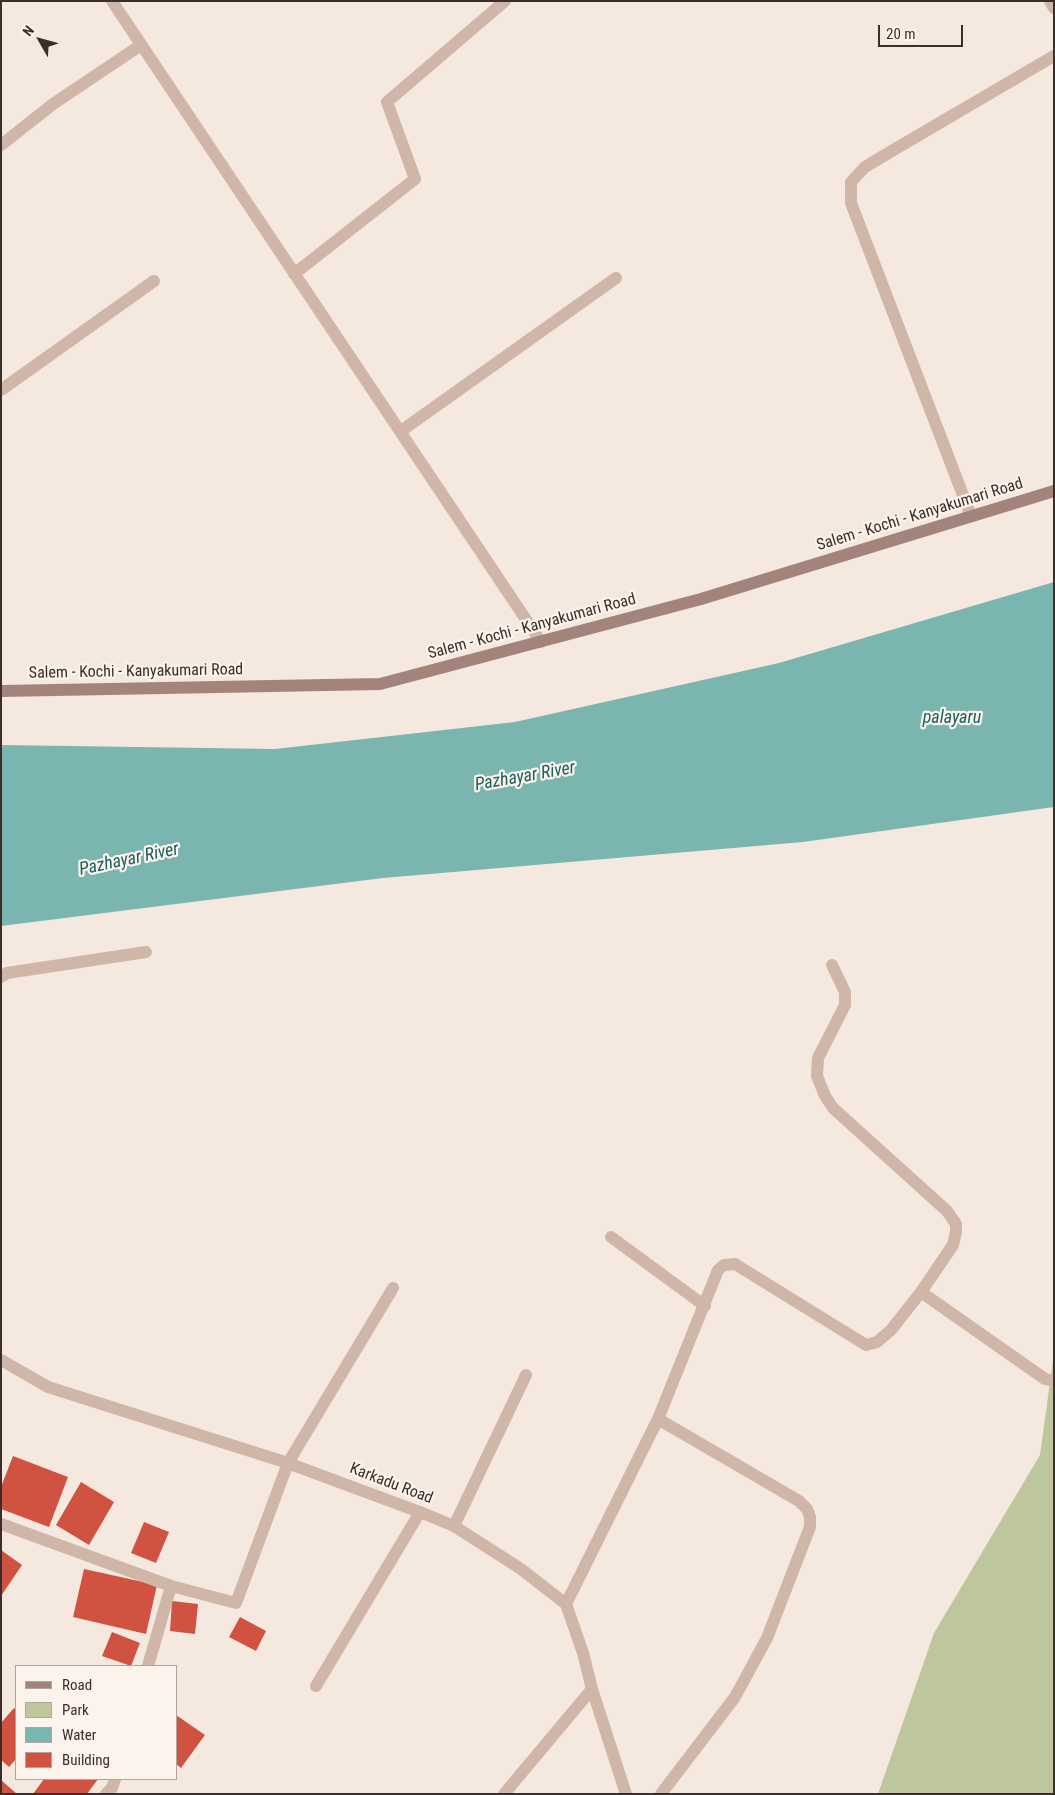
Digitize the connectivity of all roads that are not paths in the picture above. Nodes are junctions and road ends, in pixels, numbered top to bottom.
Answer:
1 (112, 1) edge
2 (505, 1) edge
3 (1050, 1) edge
4 (1054, 8) edge
5 (141, 45) junction
6 (1054, 56) edge
7 (1, 145) edge
8 (294, 274) junction
9 (616, 278) dead end
10 (154, 281) dead end
11 (1, 390) edge
12 (401, 431) junction
13 (1054, 491) edge
14 (972, 516) junction
15 (541, 642) junction
16 (3, 689) edge
17 (146, 952) dead end
18 (832, 965) dead end
19 (1, 977) edge
20 (611, 1237) dead end
21 (393, 1288) dead end
22 (921, 1292) junction
23 (705, 1306) junction
24 (1, 1360) edge
25 (526, 1376) dead end
26 (1054, 1381) edge
27 (658, 1419) junction
28 (288, 1463) junction
29 (420, 1512) junction
30 (1, 1524) edge
31 (454, 1526) junction
32 (171, 1586) junction
33 (566, 1604) junction
34 (148, 1665) edge
35 (316, 1686) dead end
36 (592, 1689) junction
37 (115, 1780) edge
38 (106, 1794) edge
39 (504, 1794) edge
40 (626, 1794) edge
41 (660, 1794) edge

1 - 5 street
2 - 8 street
3 - 4 street
5 - 7 street
5 - 8 street
6 - 14 street
8 - 12 street
9 - 12 street
10 - 11 street
12 - 15 street
13 - 14 main road, Salem - Kochi - Kanyakumari Road
14 - 15 main road, Salem - Kochi - Kanyakumari Road
15 - 16 main road, Salem - Kochi - Kanyakumari Road
17 - 19 street
18 - 22 street
20 - 23 street
21 - 28 street
22 - 23 street
22 - 26 street
23 - 27 street
24 - 28 street, Karkadu Road
25 - 31 street
27 - 33 street
27 - 41 street
28 - 29 street, Karkadu Road
28 - 32 street
29 - 31 street, Karkadu Road
29 - 35 street
30 - 32 street
31 - 33 street, Karkadu Road
32 - 34 street
33 - 36 street
36 - 39 street
36 - 40 street
37 - 38 street

